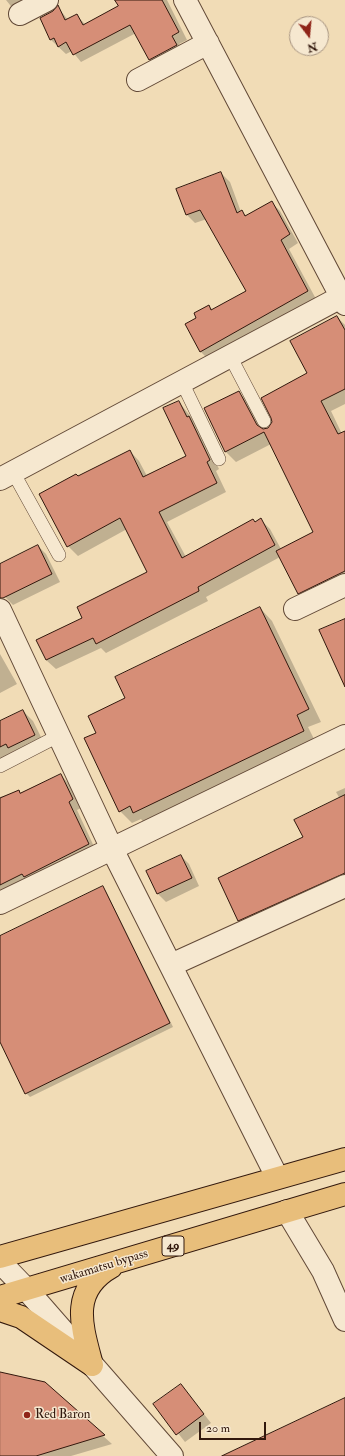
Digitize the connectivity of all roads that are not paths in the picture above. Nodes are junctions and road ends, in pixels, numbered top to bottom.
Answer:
1 (47, 0) edge
2 (185, 0) edge
3 (20, 14) dead end
4 (208, 43) junction
5 (138, 80) dead end
6 (343, 301) edge
7 (230, 356) junction
8 (182, 382) junction
9 (264, 421) dead end
10 (220, 459) dead end
11 (6, 475) edge
12 (59, 555) dead end
13 (345, 585) edge
14 (0, 610) edge
15 (295, 610) dead end
16 (60, 735) junction
17 (345, 736) edge
18 (0, 766) edge
19 (112, 849) junction
20 (345, 886) edge
21 (0, 903) edge
22 (171, 965) junction
23 (345, 1158) edge
24 (277, 1177) junction
25 (345, 1194) edge
26 (287, 1211) junction
27 (0, 1257) edge
28 (0, 1262) edge
29 (118, 1262) junction
30 (27, 1290) junction
31 (0, 1297) edge
32 (0, 1310) edge
33 (345, 1320) edge
34 (92, 1365) junction
35 (172, 1456) edge

1 - 3 street
2 - 4 street
4 - 5 street
4 - 6 street
6 - 7 street
7 - 8 street
7 - 9 lane
8 - 10 lane
8 - 11 street
11 - 12 lane
13 - 15 street
14 - 16 street
16 - 18 lane
16 - 19 street
17 - 19 street
19 - 21 street
19 - 22 street
20 - 22 street
22 - 24 street
23 - 24 highway
24 - 27 highway
25 - 26 highway, wakamatsu bypass / 49
26 - 29 highway, wakamatsu bypass / 49
26 - 33 street
28 - 30 street
29 - 30 highway, wakamatsu bypass / 49
29 - 34 highway
30 - 31 highway, wakamatsu bypass / 49
30 - 34 street
32 - 34 highway
34 - 35 street

